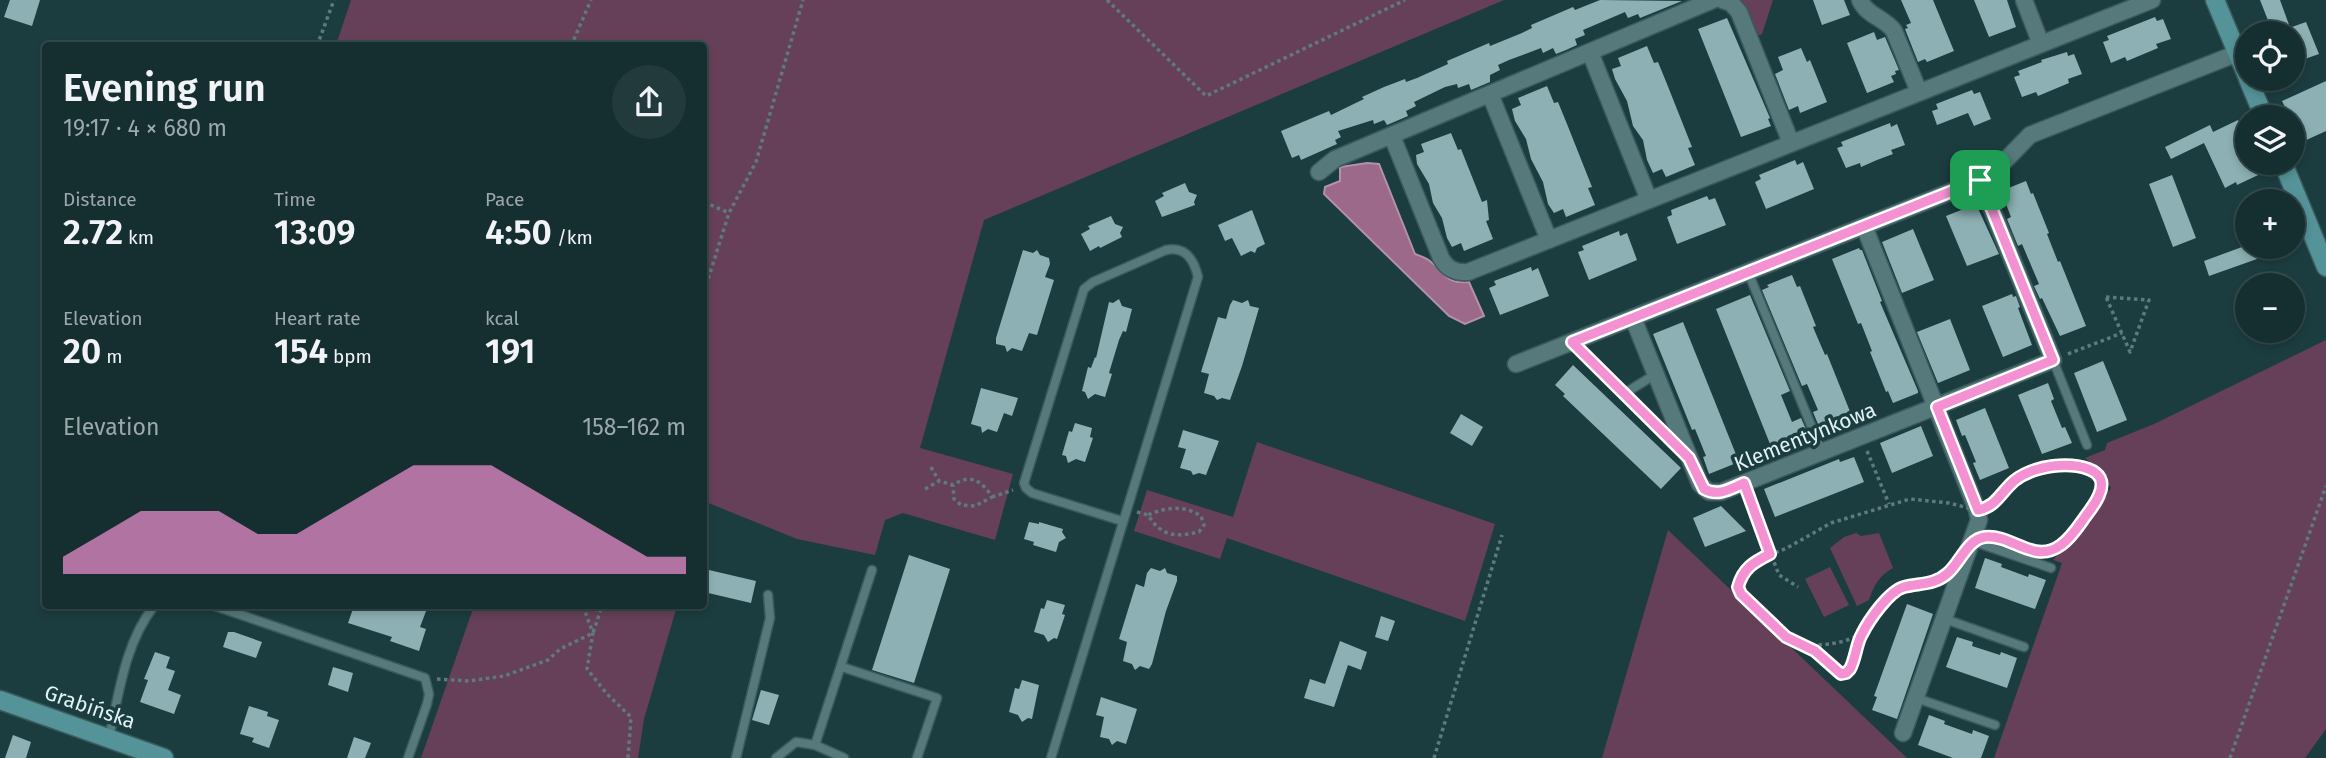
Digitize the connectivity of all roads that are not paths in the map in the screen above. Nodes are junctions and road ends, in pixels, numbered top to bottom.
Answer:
1 (1713, 0) edge
2 (1722, 0) edge
3 (1860, 0) edge
4 (2024, 0) edge
5 (2152, 0) edge
6 (2215, 0) edge
7 (2041, 44) junction
8 (2235, 46) edge
9 (1590, 52) junction
10 (2235, 54) edge
11 (1919, 92) junction
12 (1490, 94) junction
13 (1392, 136) junction
14 (1791, 143) junction
15 (1319, 172) dead end
16 (2288, 175) edge
17 (1980, 180) junction
18 (1649, 200) junction
19 (1864, 226) junction
20 (1549, 240) junction
21 (2326, 267) edge
22 (1748, 272) junction
23 (1633, 318) junction
24 (1572, 342) junction
25 (2053, 360) junction
26 (1516, 365) dead end
27 (1656, 374) junction
28 (1625, 393) junction
29 (1937, 407) junction
30 (2087, 445) dead end
31 (1822, 452) junction
32 (1689, 458) junction
33 (1122, 521) junction
34 (1972, 541) junction
35 (2051, 568) dead end
36 (872, 570) dead end
37 (768, 595) dead end
38 (151, 609) edge
39 (224, 609) edge
40 (1944, 619) junction
41 (2024, 647) dead end
42 (842, 667) junction
43 (1916, 698) junction
44 (0, 699) edge
45 (1995, 725) dead end
46 (1903, 733) dead end
47 (109, 738) junction
48 (816, 744) junction
49 (164, 758) edge
50 (408, 758) edge
51 (736, 758) edge
52 (776, 758) edge
53 (844, 758) edge
54 (918, 758) edge
55 (1051, 758) edge

1 - 9 street
2 - 14 street
3 - 11 street
4 - 7 street
5 - 7 street
6 - 8 street
7 - 11 street
9 - 12 street
9 - 18 street
10 - 17 street
11 - 14 street
12 - 13 street
12 - 20 street
13 - 15 street
13 - 20 street
14 - 18 street
16 - 21 street
17 - 19 street
17 - 25 street
18 - 20 street
19 - 22 street
19 - 29 street
22 - 23 street
22 - 31 lane
23 - 24 street
23 - 27 street, Klementynkowa
24 - 26 street
24 - 28 lane
25 - 29 street, Klementynkowa
25 - 30 lane
27 - 28 lane
27 - 32 street, Klementynkowa
28 - 32 lane
29 - 31 street, Klementynkowa
29 - 34 street
31 - 32 street, Klementynkowa
33 - 33 lane
33 - 55 lane
34 - 35 lane
34 - 40 street
36 - 42 lane
37 - 51 lane
38 - 47 lane
39 - 50 lane
40 - 41 lane
40 - 43 street
42 - 48 lane
42 - 54 lane
43 - 45 lane
43 - 46 street
44 - 47 street, Grabińska
47 - 49 street, Grabińska
48 - 52 lane
48 - 53 lane

